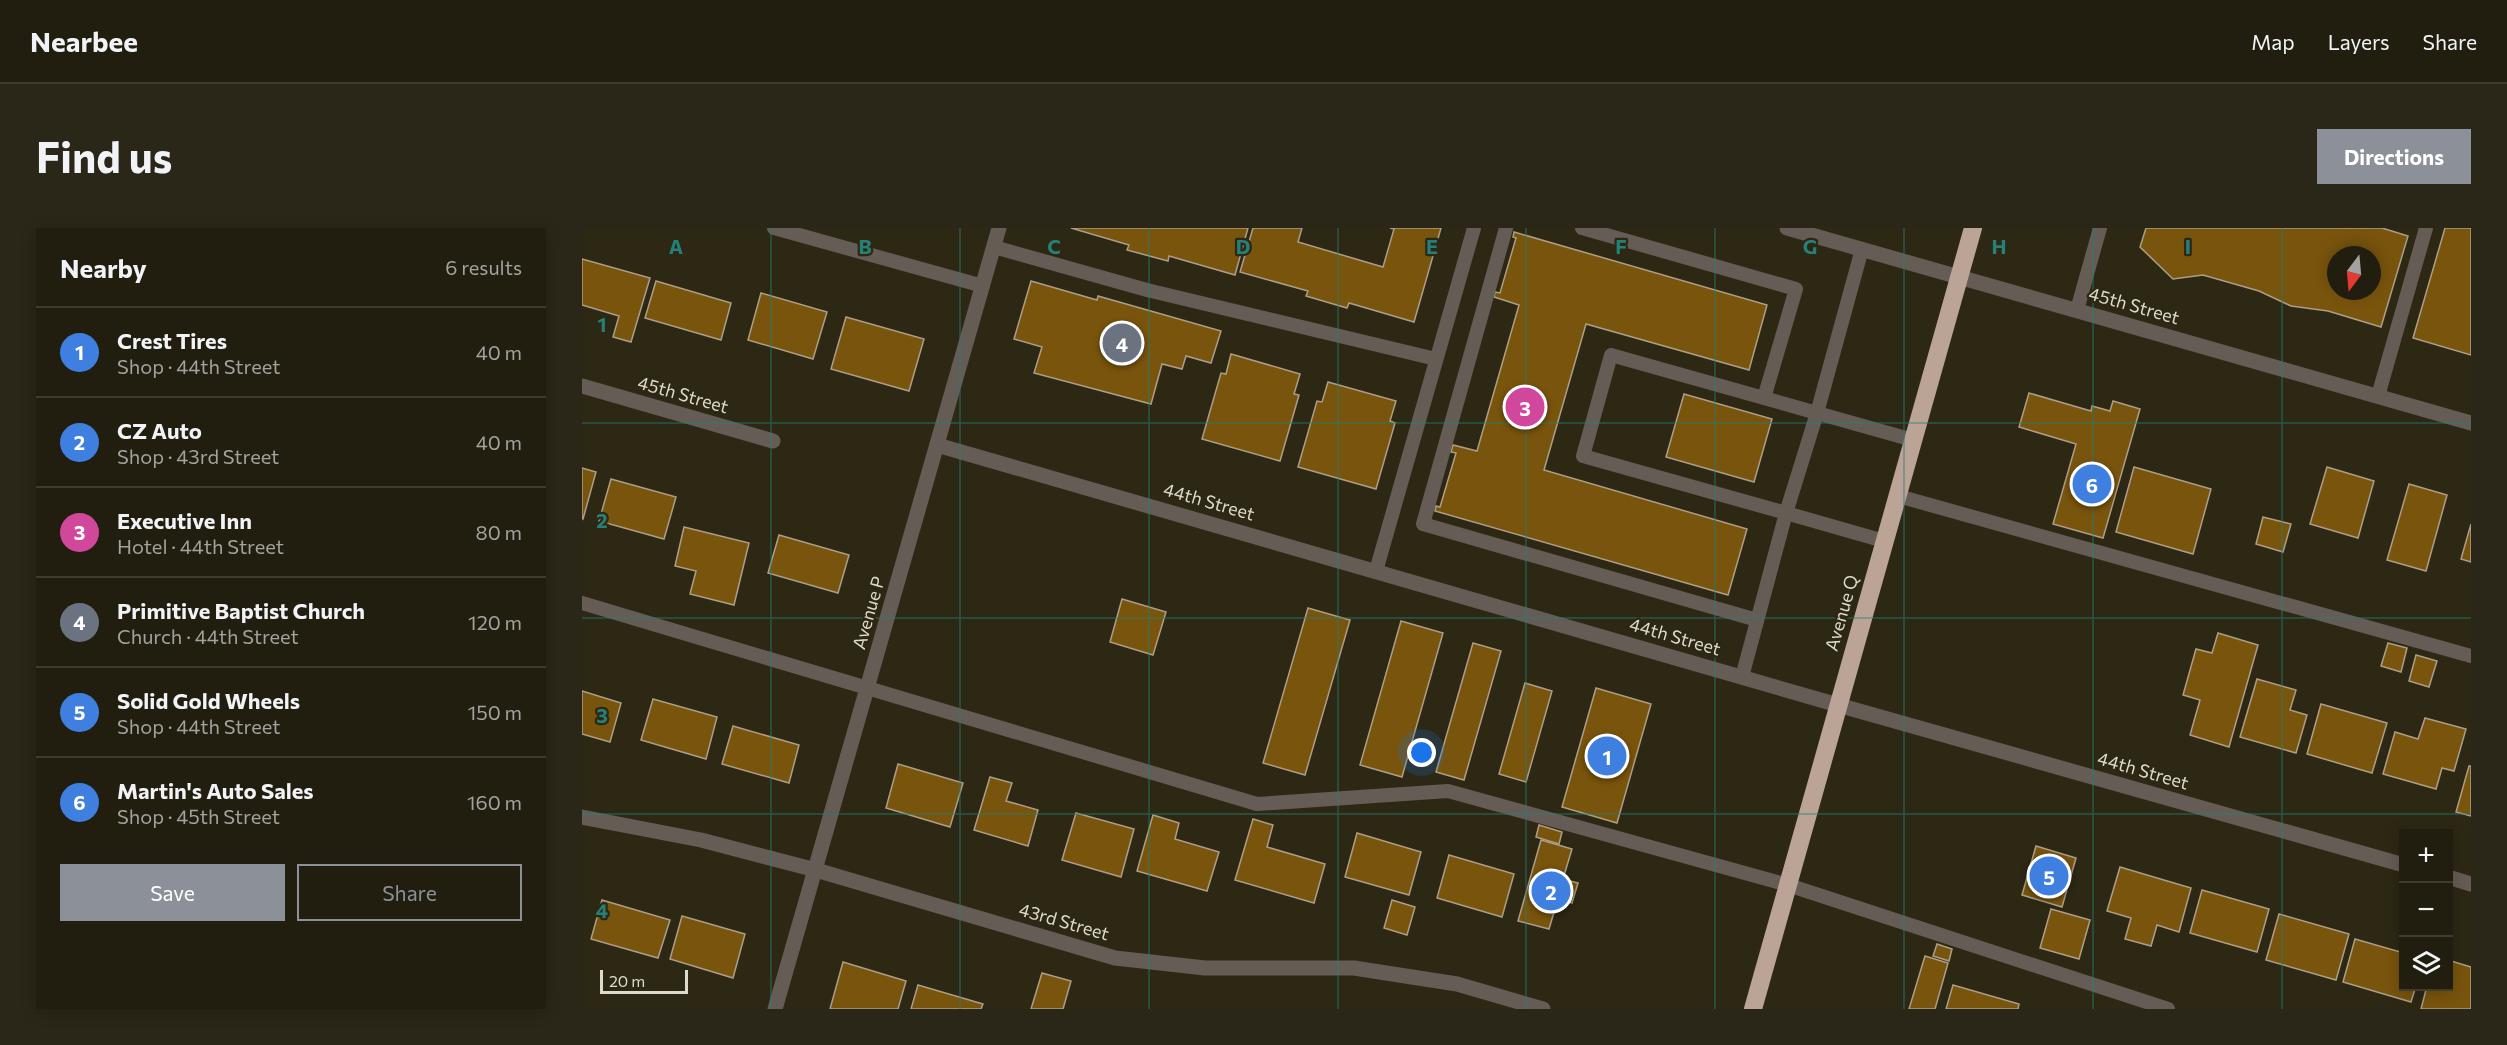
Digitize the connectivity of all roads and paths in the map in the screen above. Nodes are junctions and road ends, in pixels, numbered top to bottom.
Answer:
1 (774, 228) edge
2 (999, 228) edge
3 (1474, 228) edge
4 (1506, 228) edge
5 (1581, 228) edge
6 (1787, 228) edge
7 (1973, 228) edge
8 (2100, 228) edge
9 (2426, 228) edge
10 (994, 247) junction
11 (1862, 249) junction
12 (1959, 277) junction
13 (983, 286) junction
14 (2077, 310) junction
15 (1436, 359) junction
16 (582, 386) edge
17 (2378, 396) junction
18 (1764, 398) junction
19 (1817, 413) junction
20 (2471, 423) edge
21 (1914, 440) junction
22 (773, 441) dead end
23 (937, 445) junction
24 (1898, 496) junction
25 (1786, 513) junction
26 (1884, 541) junction
27 (1376, 571) junction
28 (582, 603) edge
29 (1757, 620) junction
30 (2471, 656) edge
31 (1742, 677) junction
32 (868, 689) junction
33 (1838, 705) junction
34 (582, 817) edge
35 (2399, 864) edge
36 (816, 870) junction
37 (2453, 879) edge
38 (2471, 884) edge
39 (1788, 885) junction
40 (775, 1009) edge
41 (1543, 1009) edge
42 (1753, 1009) edge
43 (2168, 1009) edge

1 - 13 lane
2 - 10 street, Avenue P
3 - 15 lane
4 - 29 lane
5 - 18 lane
6 - 11 street, 45th Street
7 - 12 highway, Avenue Q
8 - 14 lane
9 - 17 lane
10 - 13 street, Avenue P
10 - 15 lane
11 - 12 street, 45th Street
11 - 19 lane
12 - 14 street, 45th Street
12 - 21 highway, Avenue Q
13 - 23 street, Avenue P
14 - 17 street, 45th Street
15 - 27 lane
16 - 22 street, 45th Street
17 - 20 street, 45th Street
18 - 19 lane
18 - 25 lane
19 - 21 lane
19 - 25 lane
21 - 24 highway, Avenue Q
23 - 27 street, 44th Street
23 - 32 street, Avenue P
24 - 26 highway, Avenue Q
24 - 30 lane
25 - 26 lane
25 - 29 lane
26 - 33 highway, Avenue Q
27 - 31 street, 44th Street
28 - 32 lane
29 - 31 lane
31 - 33 street, 44th Street
32 - 36 street, Avenue P
32 - 39 lane
33 - 35 street, 44th Street
33 - 39 highway, Avenue Q
34 - 36 street, 43rd Street
36 - 40 street, Avenue P
36 - 41 street, 43rd Street
37 - 38 street
39 - 42 highway, Avenue Q
39 - 43 lane

